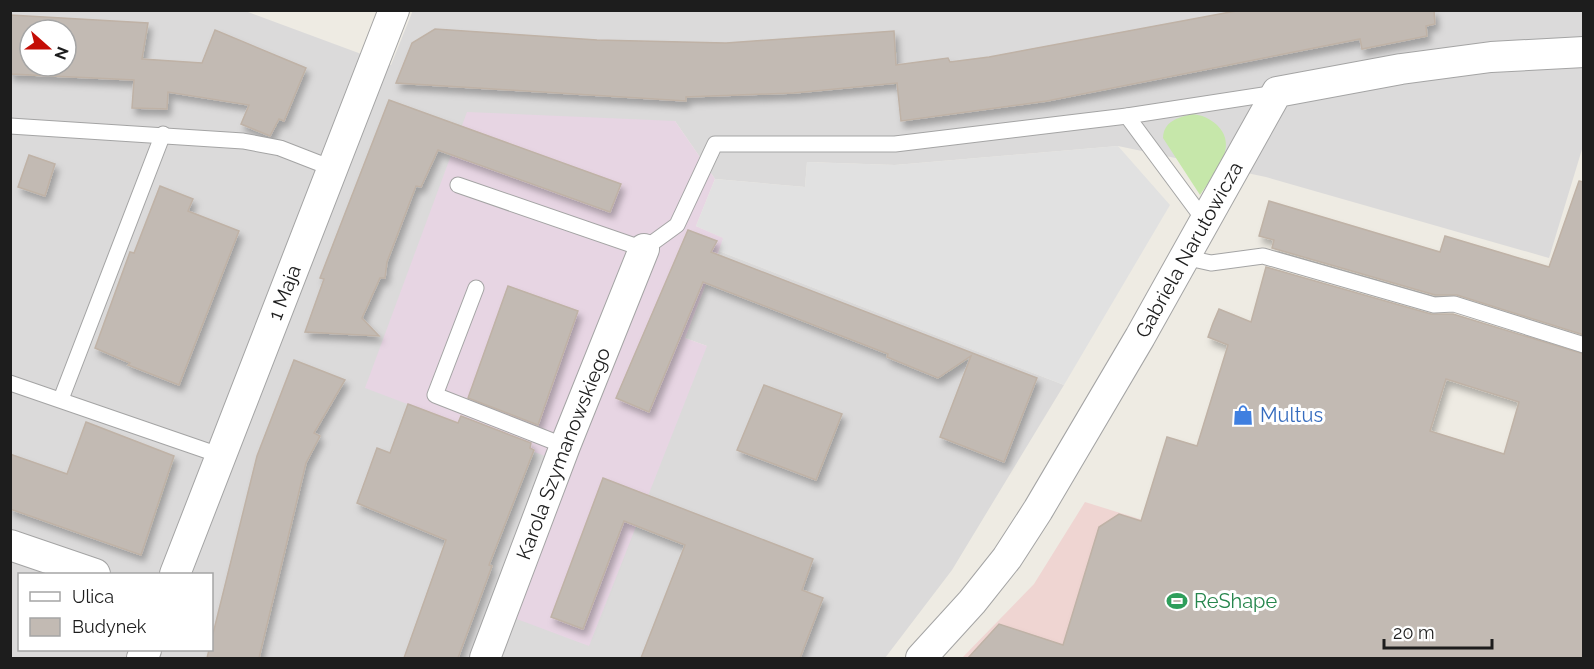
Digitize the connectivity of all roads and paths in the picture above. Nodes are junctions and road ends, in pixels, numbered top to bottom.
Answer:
1 (394, 10) edge
2 (1584, 52) edge
3 (1276, 93) junction
4 (1127, 116) junction
5 (10, 126) edge
6 (164, 134) junction
7 (334, 169) junction
8 (458, 185) dead end
9 (1204, 220) junction
10 (644, 249) junction
11 (1184, 257) junction
12 (476, 288) dead end
13 (1584, 345) edge
14 (10, 383) edge
15 (60, 399) junction
16 (565, 446) junction
17 (222, 456) junction
18 (10, 545) edge
19 (92, 573) edge
20 (175, 573) edge
21 (485, 658) edge
22 (921, 658) edge

1 - 7 street, 1 Maja
2 - 3 street
3 - 4 lane
3 - 9 street, Gabriela Narutowicza
4 - 9 lane
4 - 10 lane
5 - 6 lane
6 - 7 lane
6 - 15 lane
7 - 17 street, 1 Maja
8 - 10 lane
9 - 11 street, Gabriela Narutowicza
10 - 16 street, Karola Szymanowskiego
11 - 13 lane
11 - 22 street, Gabriela Narutowicza
12 - 16 lane
14 - 15 lane
15 - 17 lane
16 - 21 street, Karola Szymanowskiego
17 - 20 street, 1 Maja
18 - 19 street

